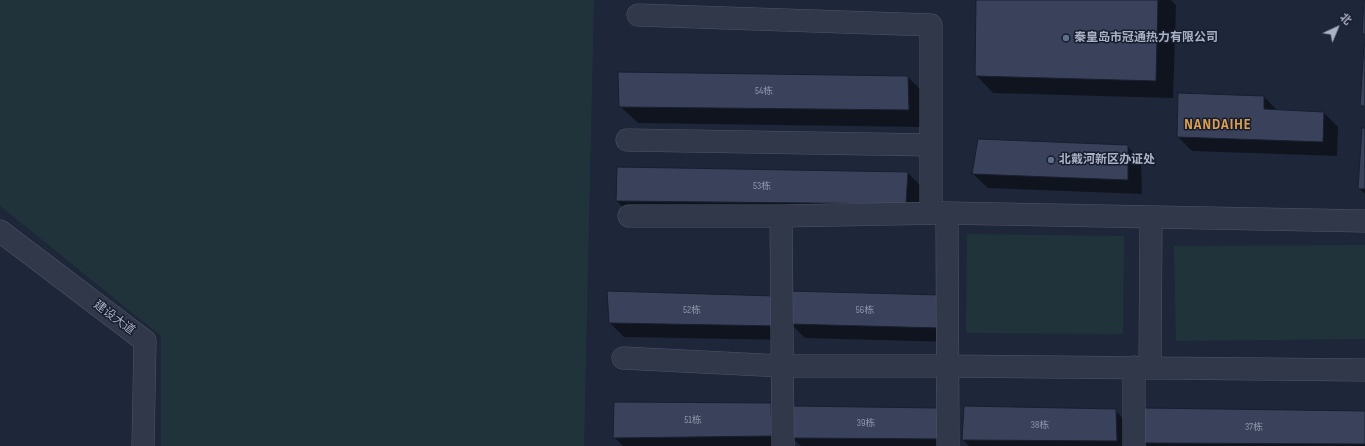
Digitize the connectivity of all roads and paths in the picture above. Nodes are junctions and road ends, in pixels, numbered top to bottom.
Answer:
1 (638, 15) dead end
2 (627, 140) dead end
3 (931, 145) junction
4 (939, 213) junction
5 (629, 216) dead end
6 (781, 216) junction
7 (1151, 217) junction
8 (1365, 221) edge
9 (0, 231) edge
10 (623, 358) dead end
11 (782, 366) junction
12 (948, 366) junction
13 (1142, 367) junction
14 (1365, 370) edge
15 (143, 446) edge
16 (783, 446) edge
17 (948, 446) edge
18 (1134, 446) edge

1 - 3 street
2 - 3 street
3 - 4 street
4 - 6 street
4 - 7 street
4 - 12 street
5 - 6 street
6 - 11 street
7 - 8 street
7 - 13 street
9 - 15 street, 建设大道
10 - 11 street
11 - 12 street
11 - 16 street
12 - 13 street
12 - 17 street
13 - 14 street
13 - 18 street

